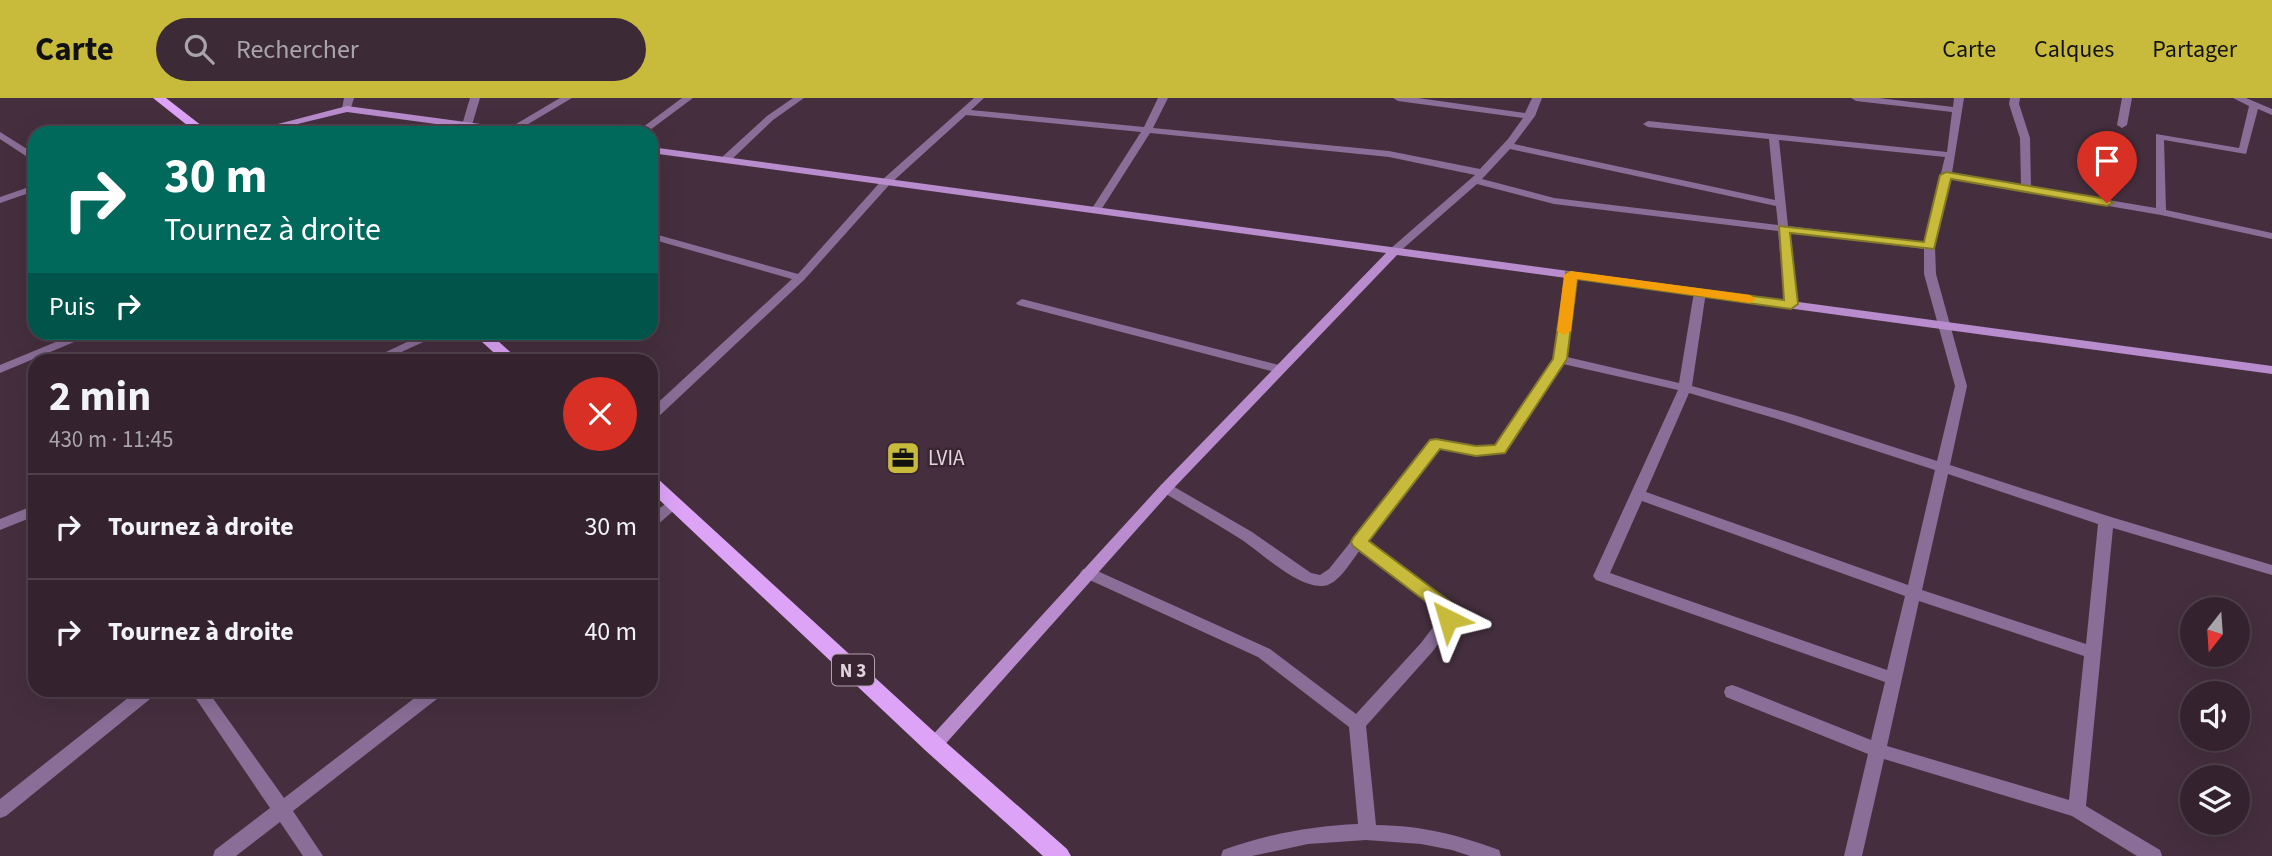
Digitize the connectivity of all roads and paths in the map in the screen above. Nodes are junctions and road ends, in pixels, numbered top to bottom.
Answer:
1 (159, 98) edge
2 (349, 98) edge
3 (475, 98) edge
4 (567, 98) edge
5 (688, 98) edge
6 (799, 98) edge
7 (979, 98) edge
8 (1163, 98) edge
9 (1398, 98) edge
10 (1537, 98) edge
11 (1856, 98) edge
12 (2015, 98) edge
13 (2127, 98) edge
14 (2238, 98) edge
15 (1958, 104) edge
16 (2254, 105) junction
17 (347, 109) junction
18 (962, 112) junction
19 (2272, 113) edge
20 (1530, 116) junction
21 (1648, 124) dead end
22 (467, 125) junction
23 (2122, 125) dead end
24 (194, 126) edge
25 (277, 126) edge
26 (473, 126) edge
27 (518, 126) edge
28 (650, 126) edge
29 (1146, 132) junction
30 (0, 135) edge
31 (1774, 136) junction
32 (1506, 145) junction
33 (658, 153) edge
34 (28, 154) edge
35 (1951, 155) junction
36 (725, 160) junction
37 (1946, 175) junction
38 (1480, 177) junction
39 (886, 182) junction
40 (2026, 188) junction
41 (28, 190) edge
42 (0, 200) edge
43 (1781, 205) junction
44 (1096, 210) junction
45 (2161, 212) junction
46 (1784, 229) junction
47 (2272, 236) edge
48 (658, 237) edge
49 (1930, 246) junction
50 (1394, 251) junction
51 (1571, 275) junction
52 (800, 278) junction
53 (1700, 292) junction
54 (1022, 303) dead end
55 (1791, 304) junction
56 (1945, 325) junction
57 (72, 340) edge
58 (421, 340) edge
59 (487, 340) edge
60 (37, 354) edge
61 (389, 354) edge
62 (504, 354) edge
63 (28, 358) edge
64 (1560, 359) junction
65 (0, 369) edge
66 (1279, 369) junction
67 (2272, 370) edge
68 (1685, 388) junction
69 (658, 410) edge
70 (1943, 468) junction
71 (658, 488) edge
72 (1166, 488) junction
73 (1637, 495) junction
74 (674, 503) junction
75 (28, 513) edge
76 (658, 516) edge
77 (2106, 521) junction
78 (0, 525) edge
79 (1359, 542) junction
80 (2272, 570) edge
81 (1088, 573) junction
82 (1914, 593) junction
83 (2091, 652) junction
84 (1894, 679) junction
85 (1732, 692) dead end
86 (140, 697) edge
87 (203, 697) edge
88 (427, 697) edge
89 (1357, 724) junction
90 (934, 746) junction
91 (1877, 750) junction
92 (282, 809) junction
93 (0, 810) edge
94 (2077, 810) junction
95 (1368, 833) junction
96 (222, 856) edge
97 (314, 856) edge
98 (1059, 856) edge
99 (1230, 856) edge
100 (1492, 856) edge
101 (1853, 856) edge
102 (2154, 856) edge

1 - 24 main road
2 - 17 street
3 - 22 street
4 - 27 street
5 - 28 street
6 - 36 street
7 - 18 street
8 - 29 street
9 - 20 street
10 - 20 street
11 - 15 street
12 - 40 street
13 - 23 street
14 - 16 street
15 - 35 street
16 - 19 street
16 - 45 street
17 - 22 street
17 - 25 street
18 - 29 street
18 - 39 street
20 - 32 street
21 - 31 street
22 - 26 street
29 - 38 street
29 - 44 street
30 - 34 street
31 - 35 street
31 - 43 street
32 - 38 street
32 - 43 street
33 - 36 street
35 - 37 street
36 - 39 street
37 - 40 street
37 - 49 street
38 - 46 street
38 - 50 street
39 - 44 street
39 - 52 street
40 - 45 street
41 - 42 street
43 - 46 street
44 - 50 street
45 - 47 street
46 - 49 street
46 - 55 street
48 - 52 street
49 - 56 street
50 - 51 street
50 - 66 street
51 - 53 street
51 - 64 street
52 - 69 street
53 - 55 street
53 - 68 street
54 - 66 street
55 - 56 street
56 - 67 street
56 - 70 street
57 - 60 street
58 - 61 street
59 - 62 main road
63 - 65 street
64 - 68 street
64 - 79 street
66 - 72 street
68 - 70 street
68 - 73 street
70 - 77 street
70 - 82 street
71 - 74 main road, N 3
72 - 79 street
72 - 81 street
73 - 82 street
73 - 84 street
74 - 76 street
74 - 90 main road, N 3
75 - 78 street
77 - 80 street
77 - 83 street
79 - 89 street
81 - 89 street
81 - 90 street
82 - 83 street
82 - 84 street
83 - 94 street
84 - 91 street
85 - 91 street
86 - 93 street
87 - 92 street
88 - 92 street
89 - 95 street
90 - 98 main road, N 3
91 - 94 street
91 - 101 street
92 - 96 street
92 - 97 street
94 - 102 street
95 - 99 street
95 - 100 street

